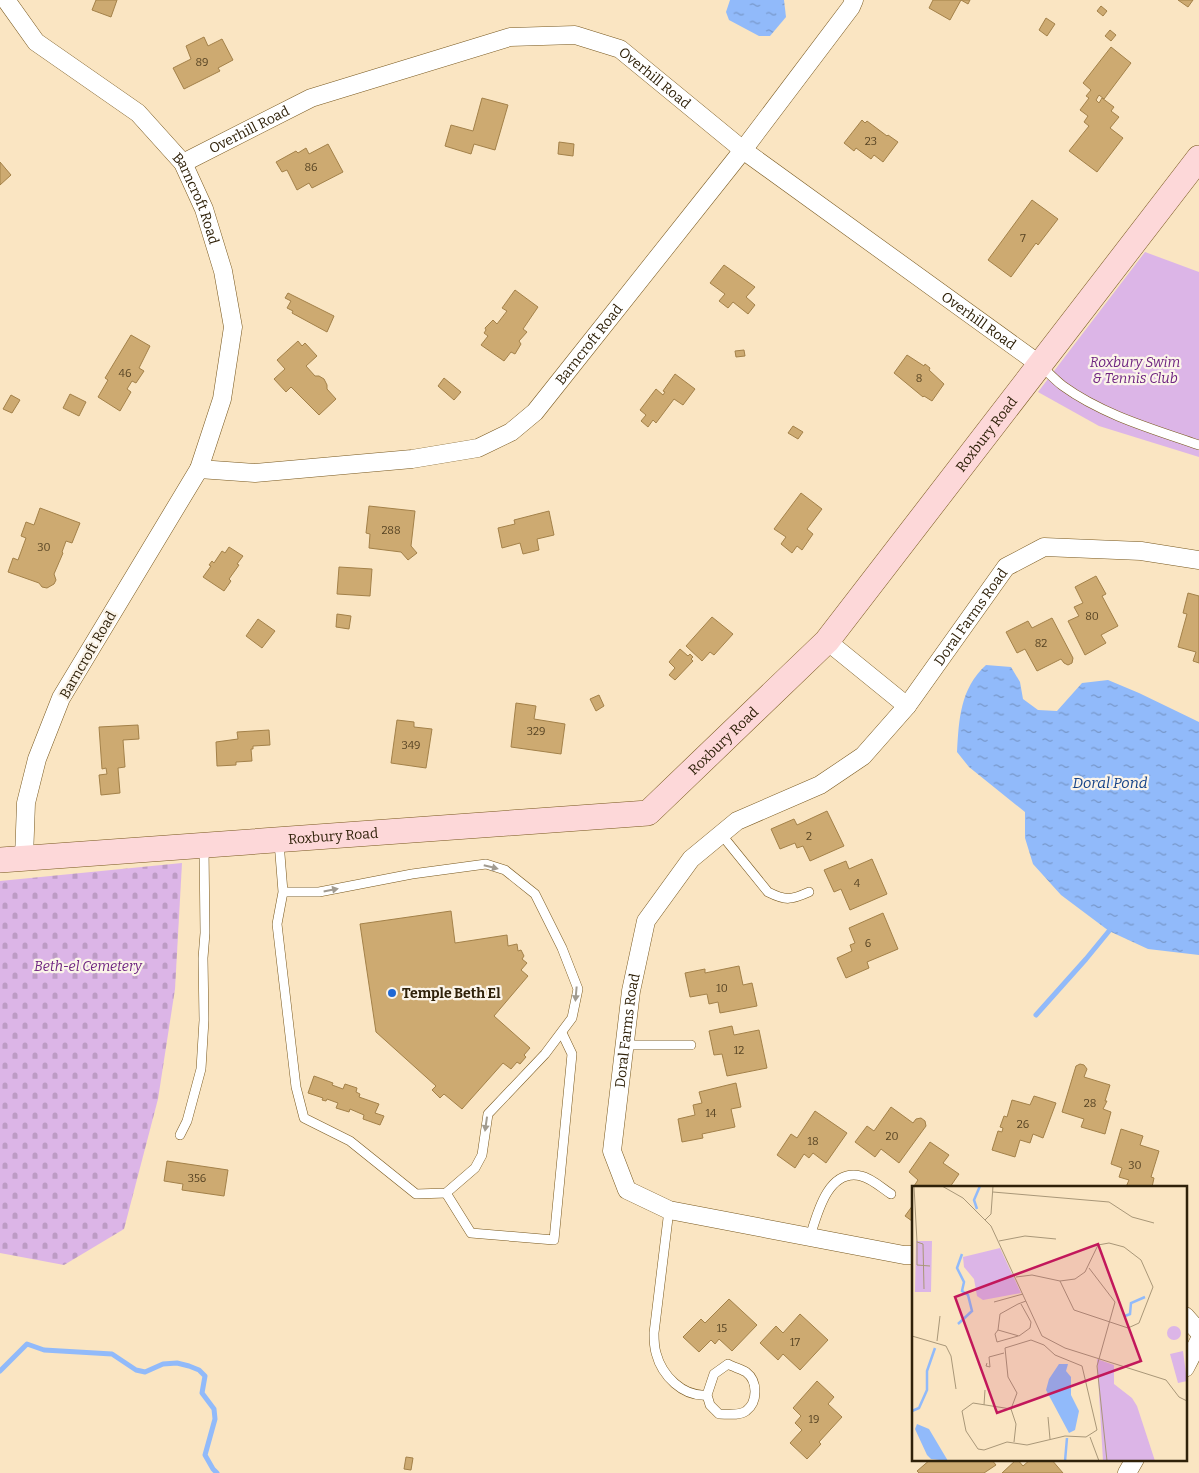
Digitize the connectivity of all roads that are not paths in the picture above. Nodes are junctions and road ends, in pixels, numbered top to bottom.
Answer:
1 (6, 0) edge
2 (854, 0) edge
3 (744, 150) junction
4 (1199, 158) edge
5 (183, 163) junction
6 (1039, 364) junction
7 (1199, 444) edge
8 (199, 469) junction
9 (1199, 560) edge
10 (827, 641) junction
11 (907, 706) junction
12 (721, 834) junction
13 (278, 839) junction
14 (204, 845) junction
15 (12, 859) edge
16 (283, 892) junction
17 (809, 892) dead end
18 (562, 1033) junction
19 (625, 1045) junction
20 (691, 1046) dead end
21 (180, 1135) dead end
22 (446, 1193) junction
23 (891, 1194) dead end
24 (669, 1210) junction
25 (810, 1237) junction
26 (912, 1255) edge
27 (1186, 1317) edge
28 (1199, 1332) edge
29 (1199, 1341) edge
30 (1186, 1366) edge
31 (707, 1395) junction
32 (1134, 1460) edge
33 (1127, 1473) edge

1 - 5 street, Barncroft Road
2 - 3 street, Barncroft Road
3 - 5 street, Overhill Road
3 - 6 street, Overhill Road
3 - 8 street, Barncroft Road
4 - 6 street, Roxbury Road
5 - 8 street, Barncroft Road
6 - 7 lane
6 - 10 street, Roxbury Road
8 - 15 street, Barncroft Road
9 - 11 street, Doral Farms Road
10 - 11 street
10 - 13 street, Roxbury Road
11 - 12 street, Doral Farms Road
12 - 17 lane
12 - 19 street, Doral Farms Road
13 - 14 street, Roxbury Road
13 - 16 lane
14 - 15 street, Roxbury Road
14 - 21 lane
16 -> 18 lane
16 - 22 lane
18 -> 22 lane
18 - 22 lane
19 - 20 lane
19 - 24 street, Doral Farms Road
23 - 25 lane
24 - 25 street, Doral Farms Road
24 - 31 lane
25 - 26 street, Doral Farms Road
27 - 28 street
29 - 30 street
31 - 31 lane
32 - 33 street

